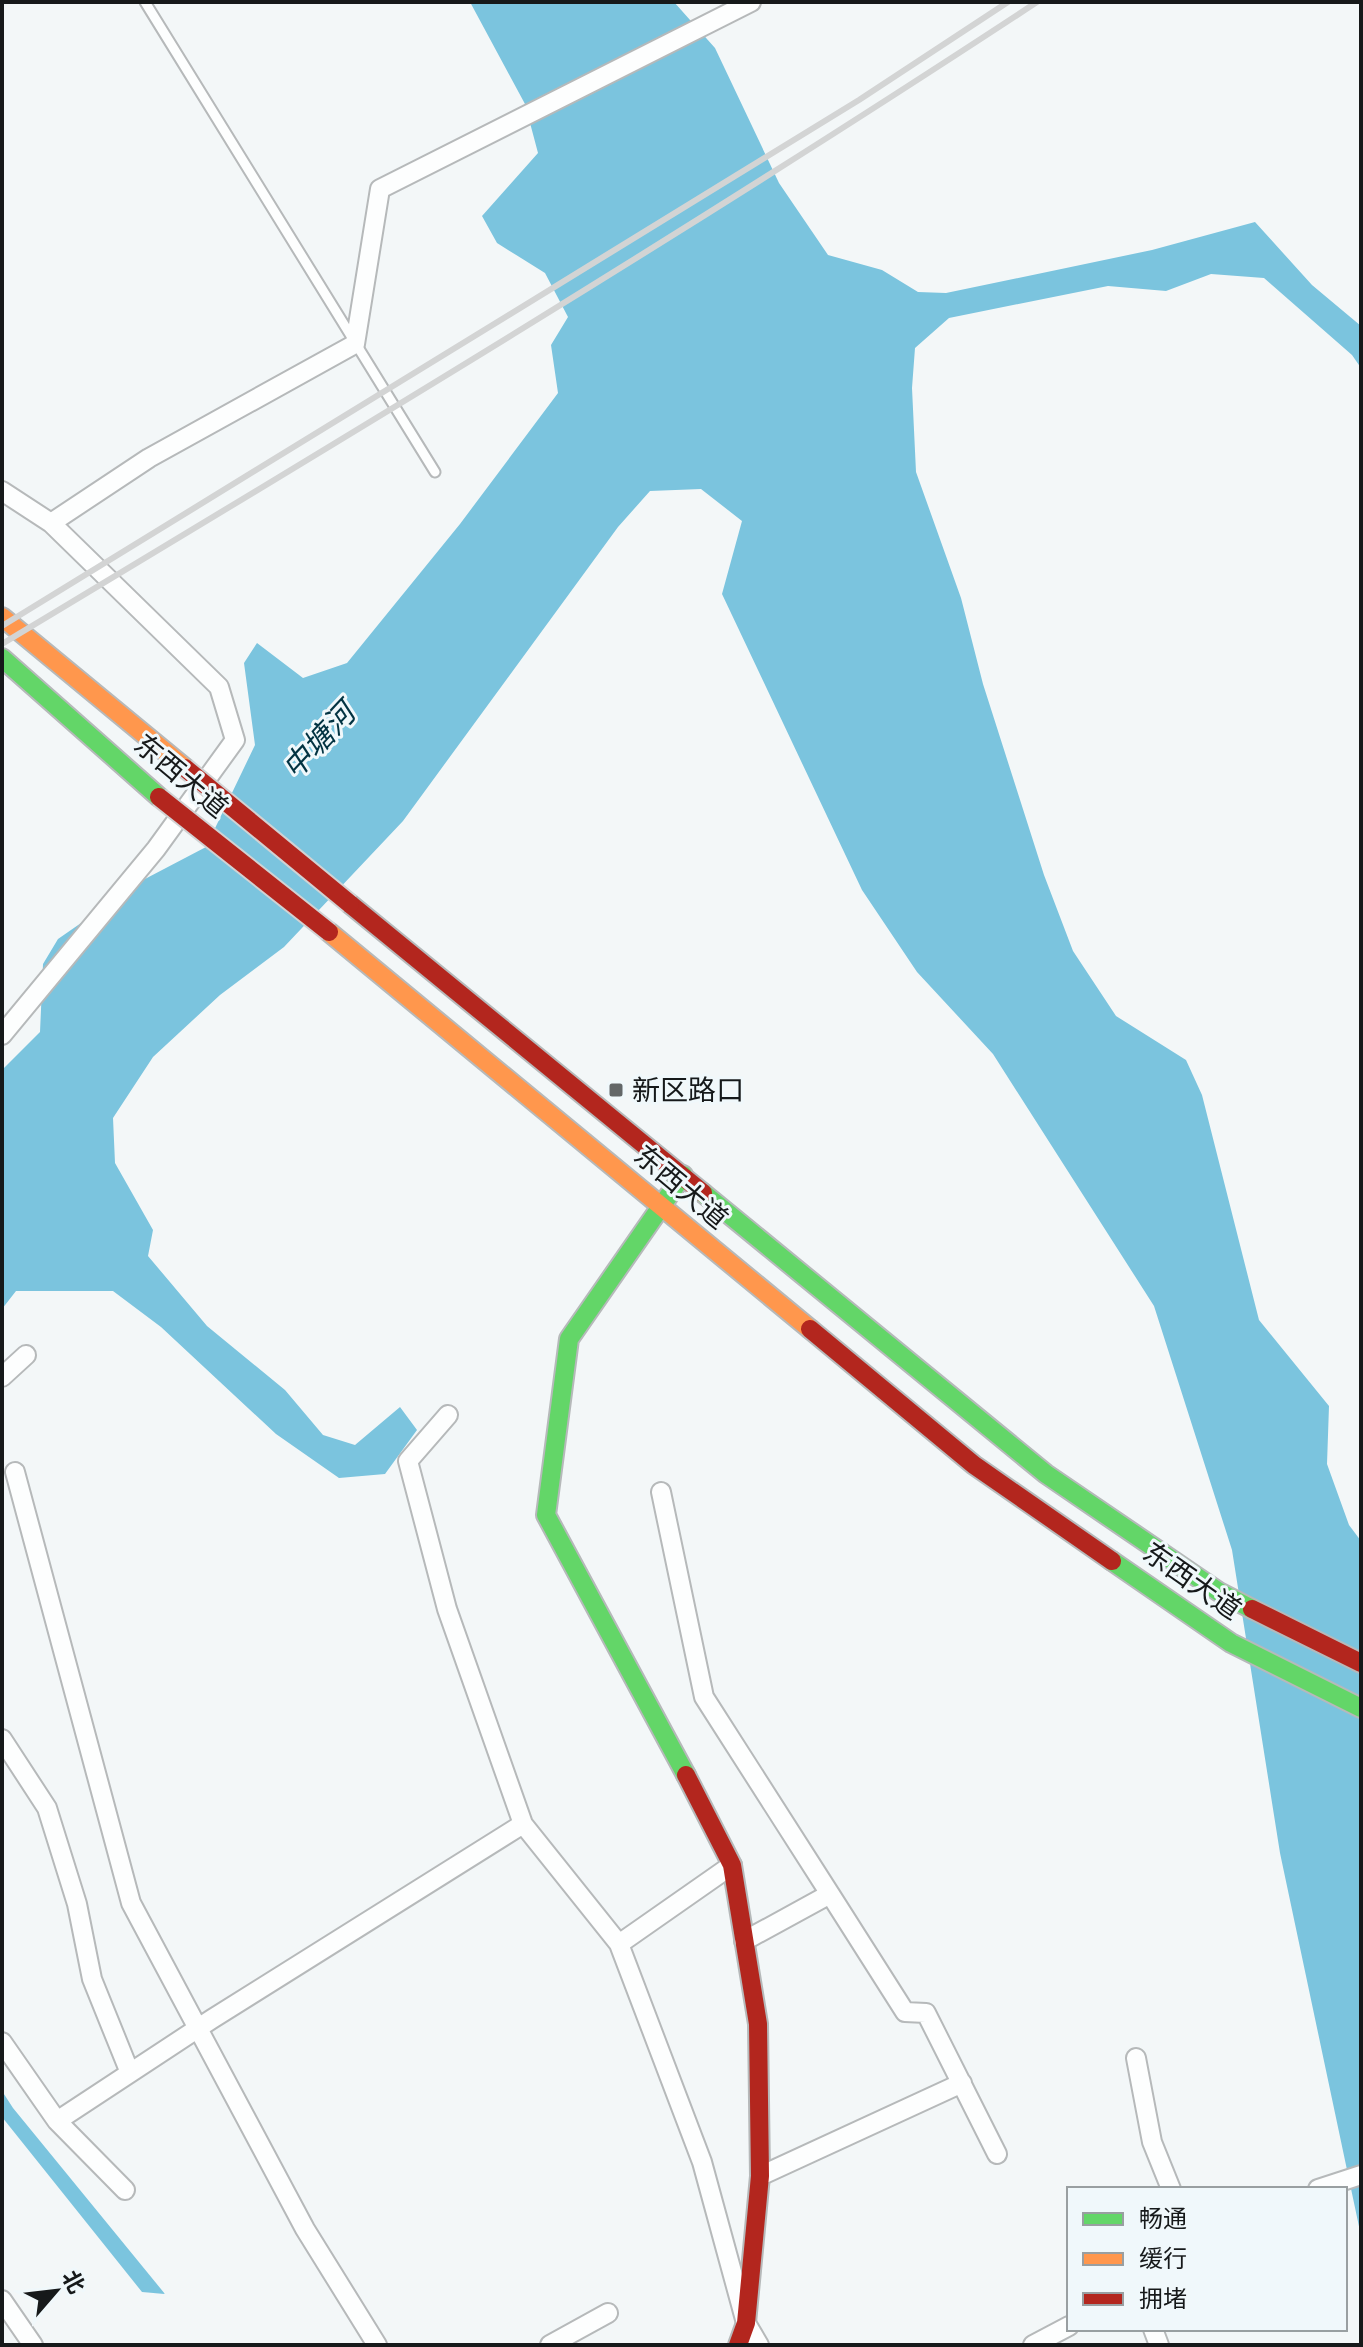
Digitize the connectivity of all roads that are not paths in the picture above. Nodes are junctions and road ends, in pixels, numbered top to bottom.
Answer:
1 (145, 2) edge
2 (751, 2) edge
3 (355, 344) junction
4 (435, 472) dead end
5 (2, 491) edge
6 (51, 523) junction
7 (2, 617) edge
8 (2, 658) edge
9 (2, 1035) edge
10 (683, 1175) junction
11 (660, 1206) junction
12 (26, 1355) dead end
13 (2, 1377) edge
14 (448, 1415) dead end
15 (15, 1472) dead end
16 (661, 1492) dead end
17 (1361, 1663) edge
18 (1361, 1708) edge
19 (2, 1739) edge
20 (523, 1824) junction
21 (732, 1865) junction
22 (830, 1894) junction
23 (744, 1941) junction
24 (619, 1944) junction
25 (196, 2030) junction
26 (2, 2042) edge
27 (1136, 2058) dead end
28 (130, 2073) junction
29 (962, 2083) junction
30 (57, 2121) junction
31 (997, 2154) dead end
32 (1361, 2175) edge
33 (760, 2176) junction
34 (1170, 2187) edge
35 (1323, 2187) edge
36 (125, 2190) dead end
37 (2, 2300) edge
38 (608, 2313) dead end
39 (746, 2323) junction
40 (1067, 2327) edge
41 (33, 2345) edge
42 (377, 2345) edge
43 (550, 2345) edge
44 (738, 2345) edge
45 (759, 2345) edge
46 (1033, 2345) edge

1 - 3 lane
2 - 3 street
3 - 4 lane
3 - 6 street
5 - 6 street
6 - 9 street
7 - 10 main road, 东西大道, bridge
8 - 11 main road, 东西大道, bridge
10 - 11 main road
10 - 17 main road, 东西大道
11 - 18 main road, 东西大道
11 - 21 main road
12 - 13 street
14 - 20 street
15 - 25 street
16 - 22 street
19 - 28 street
20 - 24 street
20 - 25 street
21 - 23 main road
21 - 24 street
22 - 23 street
22 - 29 street
23 - 33 main road
24 - 39 street
25 - 28 street
25 - 42 street
26 - 30 street
27 - 34 street
28 - 30 street
29 - 31 street
29 - 33 street
30 - 36 street
32 - 35 street
33 - 39 main road
37 - 41 street
38 - 43 street
39 - 44 main road
39 - 45 street
40 - 46 street

